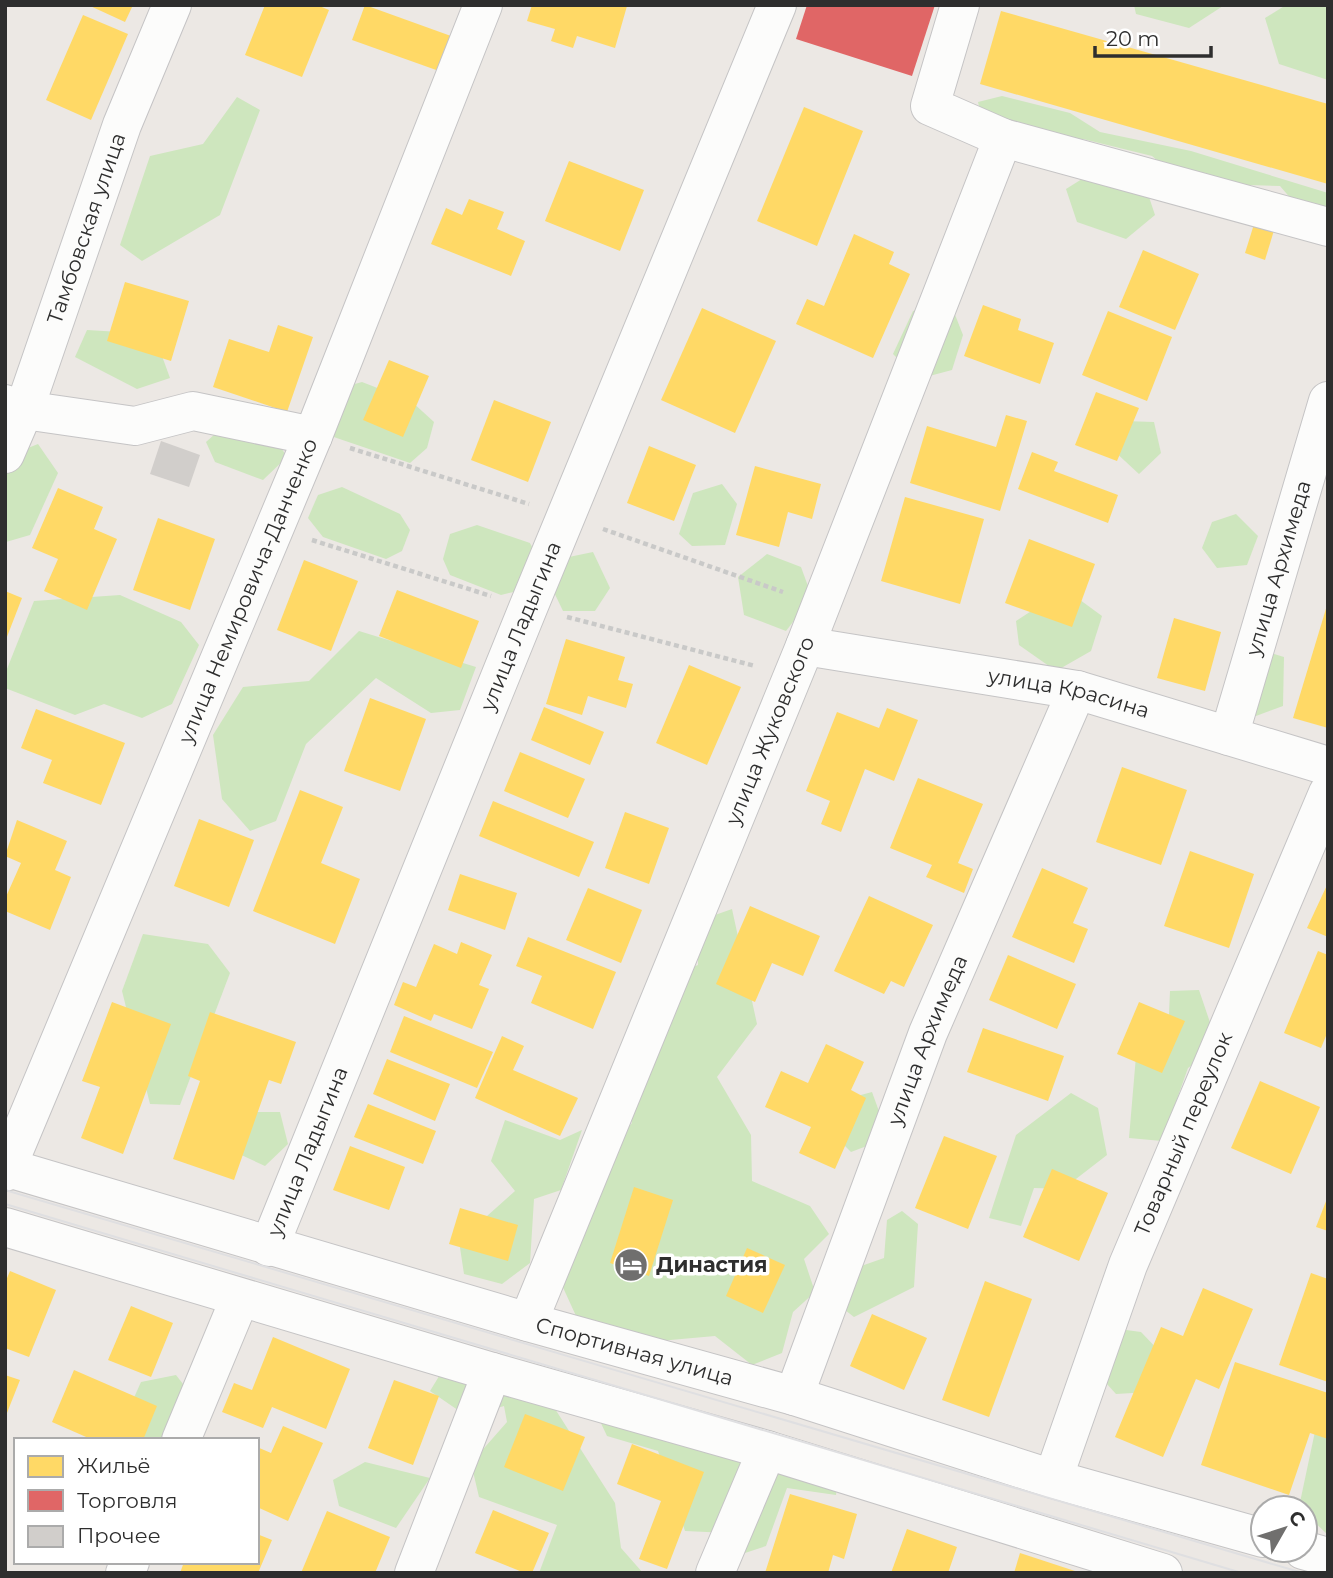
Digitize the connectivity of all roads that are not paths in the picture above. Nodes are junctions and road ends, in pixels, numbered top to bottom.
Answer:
1 (172, 5) edge
2 (483, 5) edge
3 (777, 5) edge
4 (960, 5) edge
5 (1003, 138) junction
6 (1328, 227) edge
7 (1328, 401) edge
8 (14, 407) edge
9 (313, 436) junction
10 (5, 454) edge
11 (805, 646) junction
12 (1077, 690) junction
13 (1229, 736) junction
14 (1328, 766) edge
15 (1328, 793) edge
16 (6, 1169) edge
17 (5, 1227) edge
18 (269, 1247) junction
19 (240, 1298) junction
20 (528, 1322) junction
21 (492, 1372) junction
22 (794, 1396) junction
23 (182, 1438) edge
24 (767, 1450) junction
25 (1053, 1479) junction
26 (1249, 1534) edge
27 (414, 1573) edge
28 (715, 1573) edge
29 (1163, 1573) edge

1 - 8 street, Тамбовская улица
2 - 9 street, улица Немировича-Данченко
3 - 18 street, улица Ладыгина
4 - 5 street
5 - 6 street
5 - 11 street, улица Жуковского
7 - 13 street, улица Архимеда
8 - 9 street
8 - 10 street, Тамбовская улица
9 - 16 street, улица Немировича-Данченко
11 - 12 street, улица Красина
11 - 20 street, улица Жуковского
12 - 13 street, улица Красина
12 - 22 street, улица Архимеда
13 - 14 street, улица Красина
15 - 25 street, Товарный переулок
16 - 18 street, Спортивная улица
17 - 19 street
18 - 20 street, Спортивная улица
19 - 21 street
19 - 23 street
20 - 22 street, Спортивная улица
21 - 24 street
21 - 27 street
22 - 25 street, Спортивная улица
24 - 28 street
24 - 29 street
25 - 26 street, Спортивная улица

